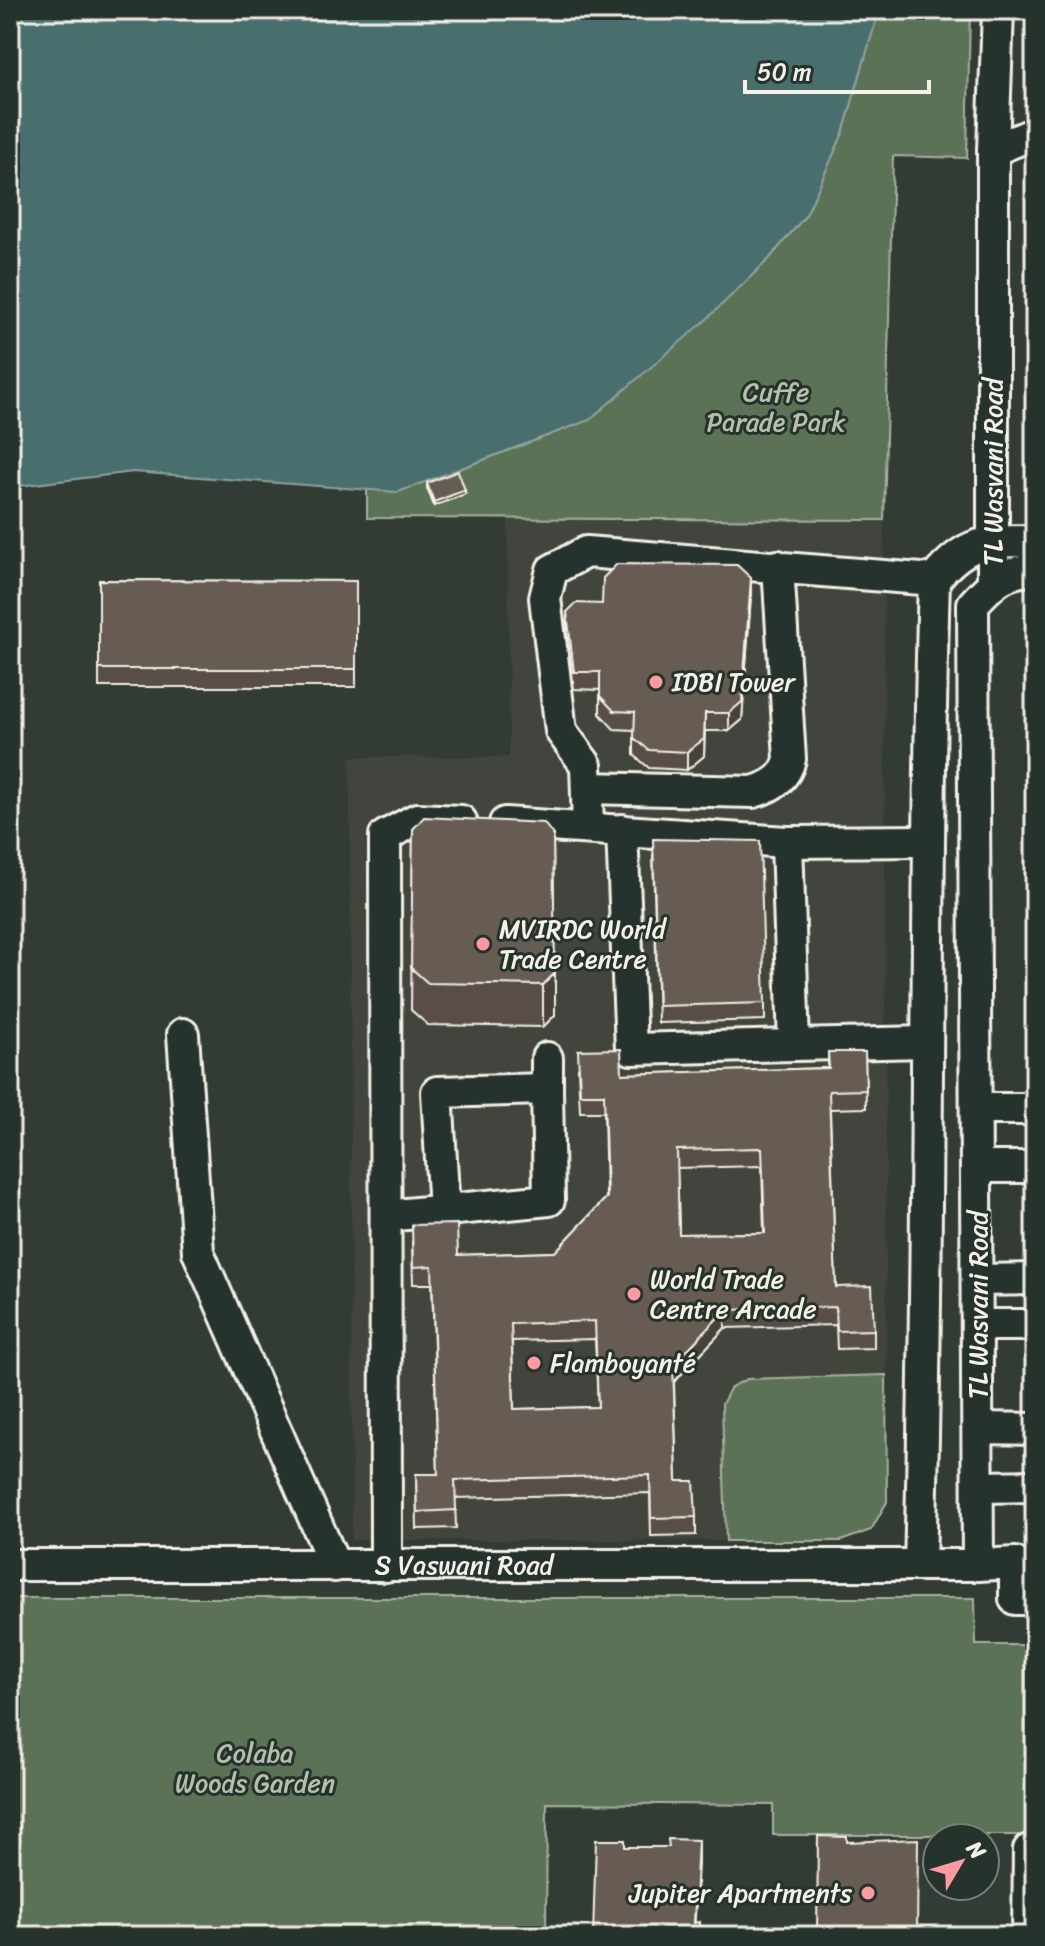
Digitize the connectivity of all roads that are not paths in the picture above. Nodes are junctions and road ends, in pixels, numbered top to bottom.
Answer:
1 (998, 10) edge
2 (1035, 133) edge
3 (993, 150) junction
4 (993, 541) junction
5 (1035, 541) edge
6 (778, 566) junction
7 (1035, 570) edge
8 (934, 580) junction
9 (993, 582) junction
10 (587, 788) junction
11 (588, 827) junction
12 (622, 830) junction
13 (926, 841) junction
14 (787, 842) junction
15 (183, 1034) dead end
16 (926, 1042) junction
17 (794, 1045) junction
18 (547, 1058) dead end
19 (547, 1089) junction
20 (977, 1109) junction
21 (1035, 1109) edge
22 (977, 1167) junction
23 (1035, 1167) edge
24 (444, 1211) junction
25 (386, 1216) junction
26 (1035, 1279) edge
27 (978, 1280) junction
28 (978, 1325) junction
29 (1035, 1325) edge
30 (979, 1428) junction
31 (1035, 1429) edge
32 (1035, 1486) edge
33 (979, 1487) junction
34 (920, 1564) junction
35 (10, 1565) edge
36 (978, 1565) junction
37 (335, 1566) junction
38 (386, 1566) junction
39 (1035, 1599) edge
40 (1035, 1851) edge
41 (1028, 1936) edge

1 - 3 street, TL Wasvani Road
2 - 3 street
3 - 4 street, TL Wasvani Road
4 - 5 street
4 - 8 street
4 - 9 street, TL Wasvani Road
6 - 8 street
6 - 10 street
6 - 10 street
7 - 9 street
8 - 13 street, TL Wasvani Road
9 - 20 street, TL Wasvani Road
10 - 11 street
11 - 12 street
11 - 25 street
12 - 14 street
12 - 17 street
13 - 14 street
13 - 16 street, TL Wasvani Road
14 - 17 street
15 - 37 street
16 - 17 street
16 - 34 street, TL Wasvani Road
18 - 19 street
19 - 24 street
19 - 24 street
20 - 21 street
20 - 22 street, TL Wasvani Road
22 - 23 street
22 - 27 street, TL Wasvani Road
24 - 25 street
25 - 38 street
26 - 27 street
27 - 28 street, TL Wasvani Road
28 - 29 street
28 - 30 street, TL Wasvani Road
30 - 31 street
30 - 33 street, TL Wasvani Road
32 - 33 street
33 - 36 street, TL Wasvani Road
34 - 36 street
34 - 38 street, S Vaswani Road
35 - 37 street, S Vaswani Road
36 - 39 street
37 - 38 street, S Vaswani Road
40 - 41 street

